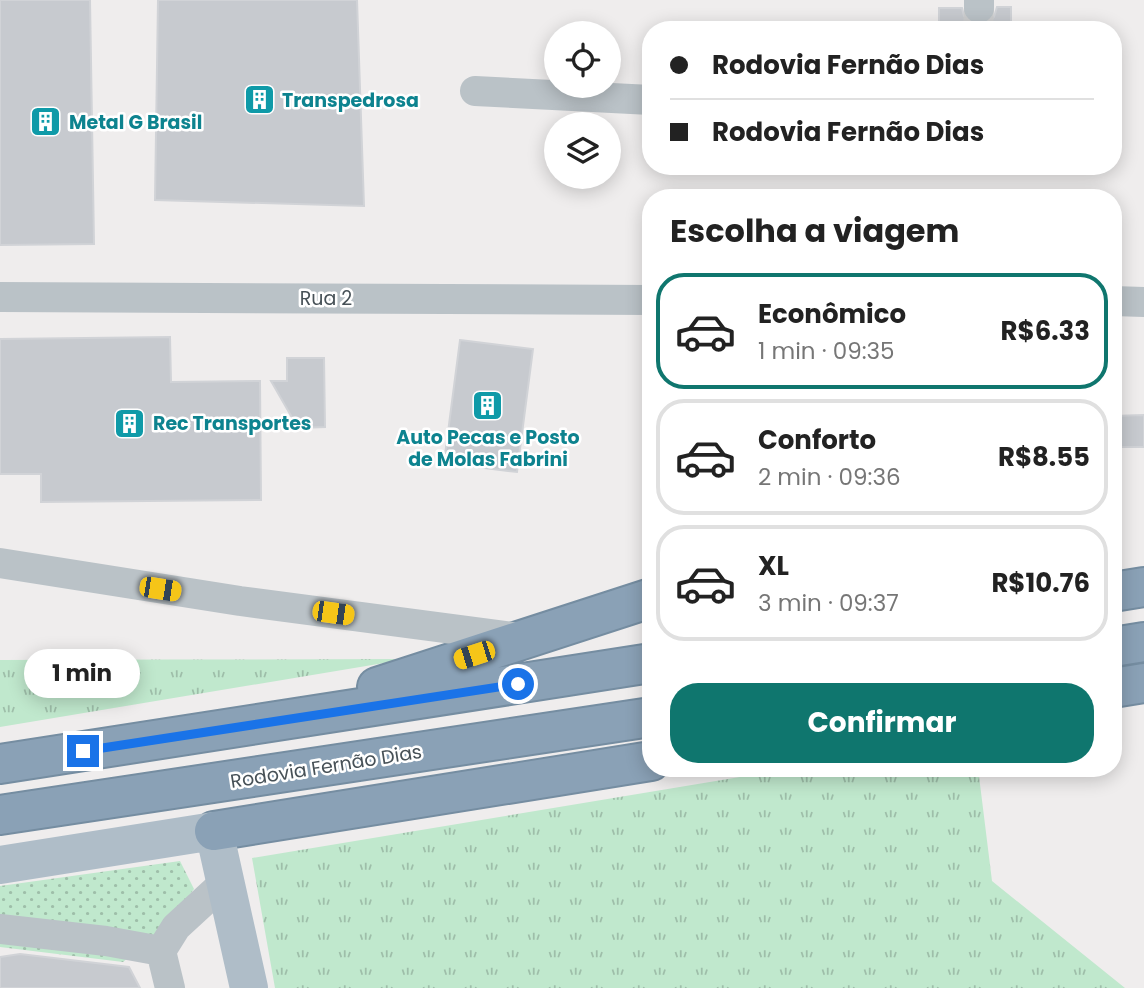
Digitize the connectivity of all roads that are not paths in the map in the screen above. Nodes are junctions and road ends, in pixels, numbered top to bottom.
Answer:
1 (475, 91) dead end
2 (642, 100) edge
3 (0, 297) edge
4 (642, 300) edge
5 (1122, 301) edge
6 (1144, 302) edge
7 (0, 563) edge
8 (1122, 572) edge
9 (1144, 573) edge
10 (1144, 587) edge
11 (1122, 591) edge
12 (642, 601) edge
13 (524, 638) junction
14 (1144, 642) edge
15 (1122, 646) edge
16 (642, 664) edge
17 (1144, 683) edge
18 (1122, 687) edge
19 (642, 718) edge
20 (275, 721) junction
21 (642, 762) edge
22 (0, 764) edge
23 (0, 815) edge
24 (214, 831) junction
25 (0, 865) edge
26 (226, 881) junction
27 (0, 929) edge
28 (160, 951) junction
29 (170, 988) edge
30 (249, 988) edge

1 - 2 lane
3 - 4 lane, Rua 2
5 - 6 lane
7 - 13 lane
8 - 9 highway
10 - 11 highway
12 - 13 highway
13 - 20 highway
14 - 15 highway
16 - 20 highway
17 - 18 highway
19 - 23 highway, Rodovia Fernão Dias
20 - 22 highway
21 - 24 highway
24 - 25 main road
24 - 26 main road
26 - 28 lane
26 - 30 main road
27 - 28 lane
28 - 29 lane

